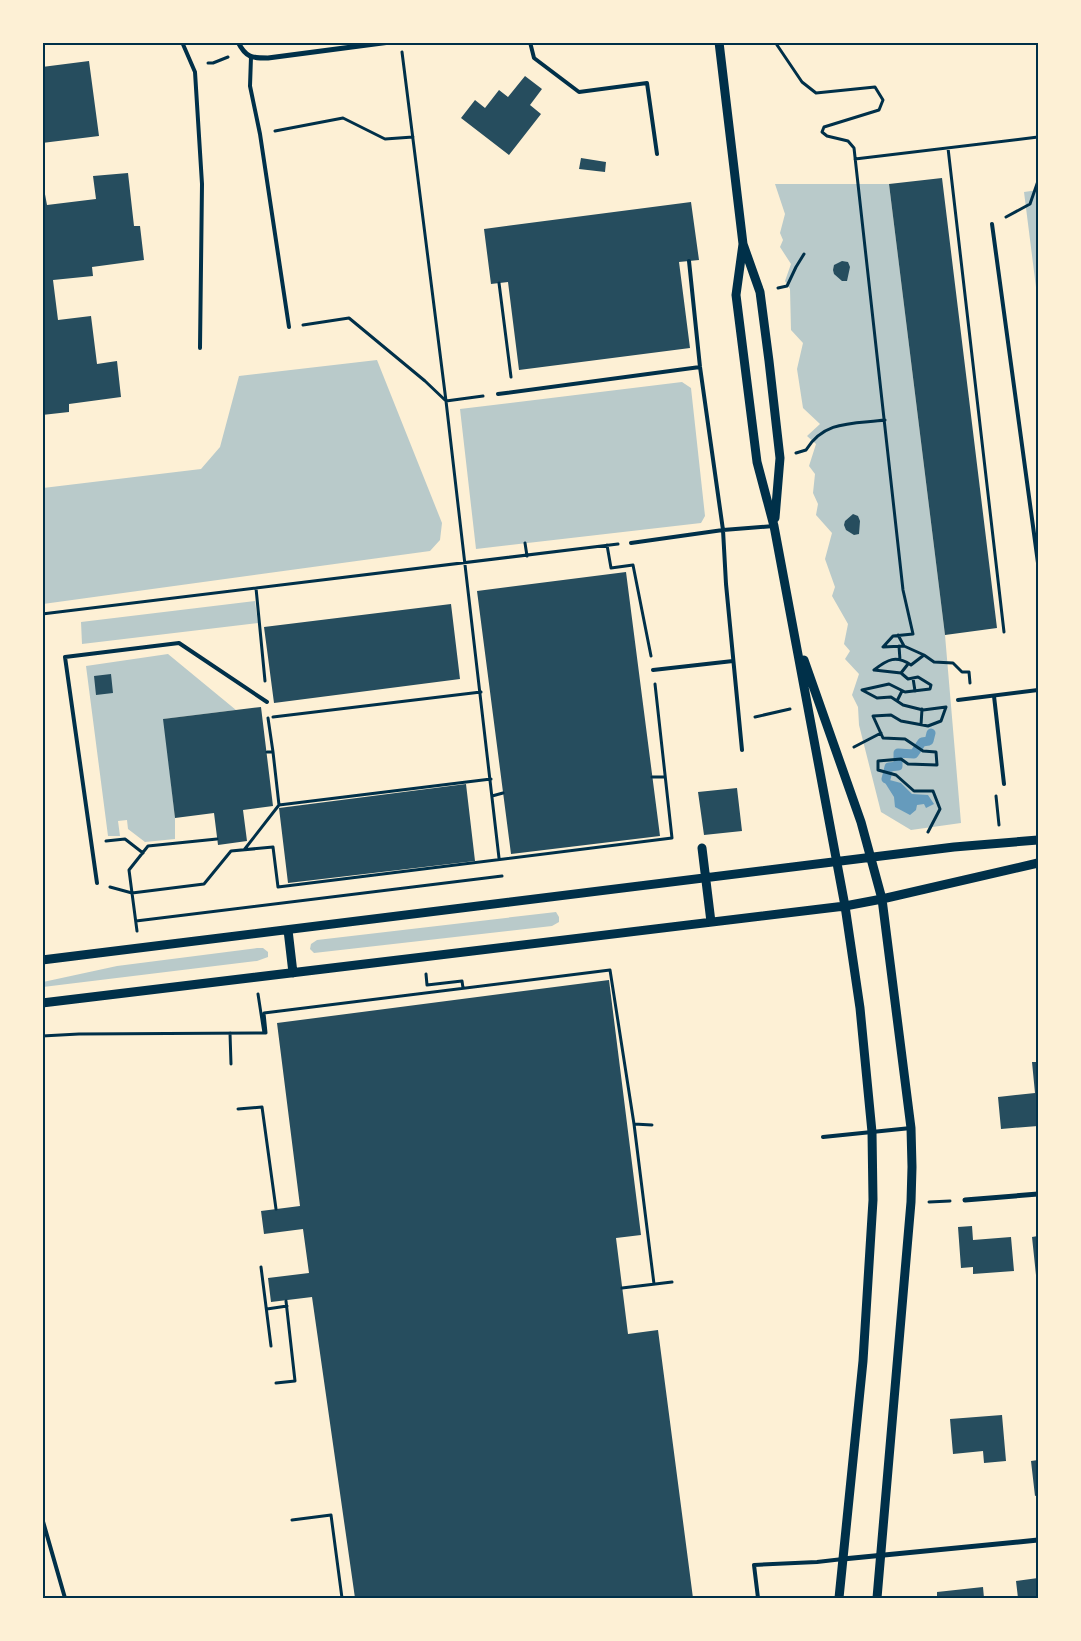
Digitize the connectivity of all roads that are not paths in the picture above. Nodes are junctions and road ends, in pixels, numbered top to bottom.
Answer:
1 (182, 42) edge
2 (238, 42) edge
3 (390, 42) edge
4 (530, 42) edge
5 (719, 42) edge
6 (252, 58) junction
7 (657, 154) dead end
8 (992, 224) road end
9 (743, 244) junction
10 (689, 261) dead end
11 (289, 327) road end
12 (200, 348) dead end
13 (700, 366) junction
14 (498, 394) road end
15 (774, 526) junction
16 (723, 530) junction
17 (631, 543) road end
18 (1038, 563) edge
19 (794, 632) junction
20 (733, 661) junction
21 (653, 670) road end
22 (1038, 690) edge
23 (994, 696) junction
24 (958, 700) dead end
25 (267, 702) road end
26 (742, 750) dead end
27 (1004, 784) dead end
28 (1038, 840) edge
29 (702, 848) dead end
30 (872, 858) junction
31 (837, 862) junction
32 (1038, 863) edge
33 (706, 878) junction
34 (97, 883) road end
35 (882, 899) junction
36 (845, 906) junction
37 (711, 922) junction
38 (288, 930) junction
39 (42, 960) edge
40 (293, 973) junction
41 (42, 1003) edge
42 (910, 1128) junction
43 (872, 1132) junction
44 (823, 1137) dead end
45 (1038, 1194) edge
46 (965, 1200) road end
47 (42, 1518) edge
48 (1038, 1540) edge
49 (880, 1556) junction
50 (843, 1559) junction
51 (65, 1598) edge
52 (758, 1598) edge
53 (839, 1598) edge
54 (877, 1598) edge

1 - 12 lane
2 - 6 street
3 - 6 street
4 - 7 lane
5 - 9 street
6 - 11 lane
8 - 18 lane
9 - 15 street
9 - 15 street
10 - 13 lane
13 - 14 lane
13 - 16 lane
15 - 16 lane
15 - 19 street
16 - 17 lane
16 - 20 lane
19 - 30 street
19 - 31 street
20 - 21 lane
20 - 26 lane
22 - 23 lane
23 - 24 lane
23 - 27 lane
25 - 34 lane
28 - 30 street
29 - 33 street
30 - 31 street
30 - 35 street
31 - 33 street
31 - 36 street
32 - 35 street
33 - 37 street
33 - 38 street
35 - 36 street
35 - 42 street
36 - 37 street
36 - 43 street
37 - 40 street
38 - 39 street
38 - 40 street
40 - 41 street
42 - 43 lane
42 - 49 street
43 - 44 lane
43 - 50 street
45 - 46 street
47 - 51 lane
48 - 49 street
49 - 50 street
49 - 54 street
50 - 52 lane
50 - 53 street

